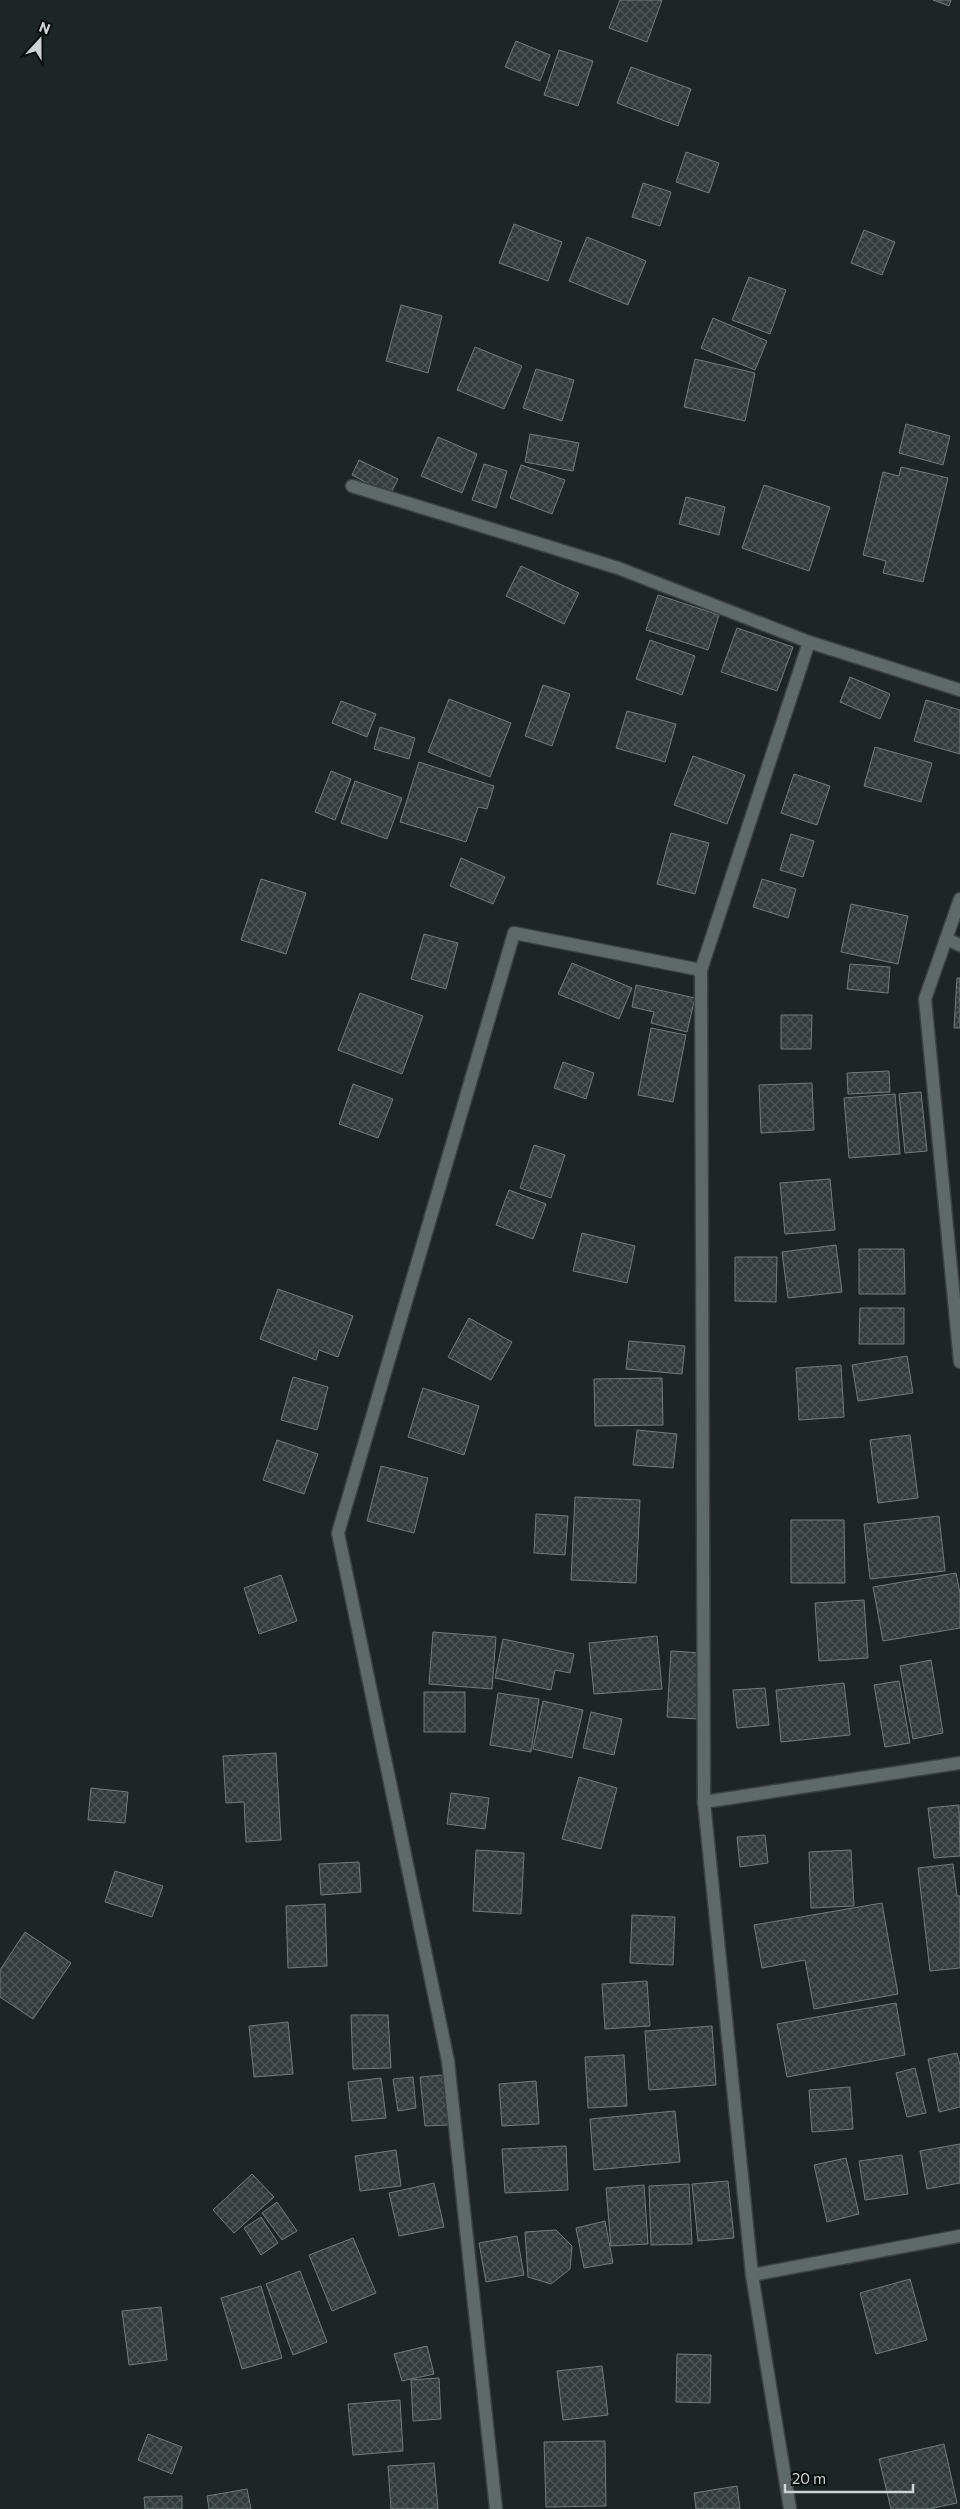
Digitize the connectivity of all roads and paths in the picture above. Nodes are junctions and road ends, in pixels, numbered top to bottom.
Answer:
1 (352, 486) dead end
2 (809, 642) junction
3 (960, 690) edge
4 (960, 899) edge
5 (946, 939) junction
6 (960, 946) edge
7 (701, 970) junction
8 (960, 1362) edge
9 (960, 1763) edge
10 (704, 1802) junction
11 (960, 2236) edge
12 (752, 2275) junction
13 (496, 2509) edge
14 (790, 2509) edge

1 - 2 street
2 - 3 street
2 - 7 street
4 - 5 street
5 - 6 street
5 - 8 street
7 - 10 street
7 - 13 street
9 - 10 street
10 - 12 street
11 - 12 street
12 - 14 street

